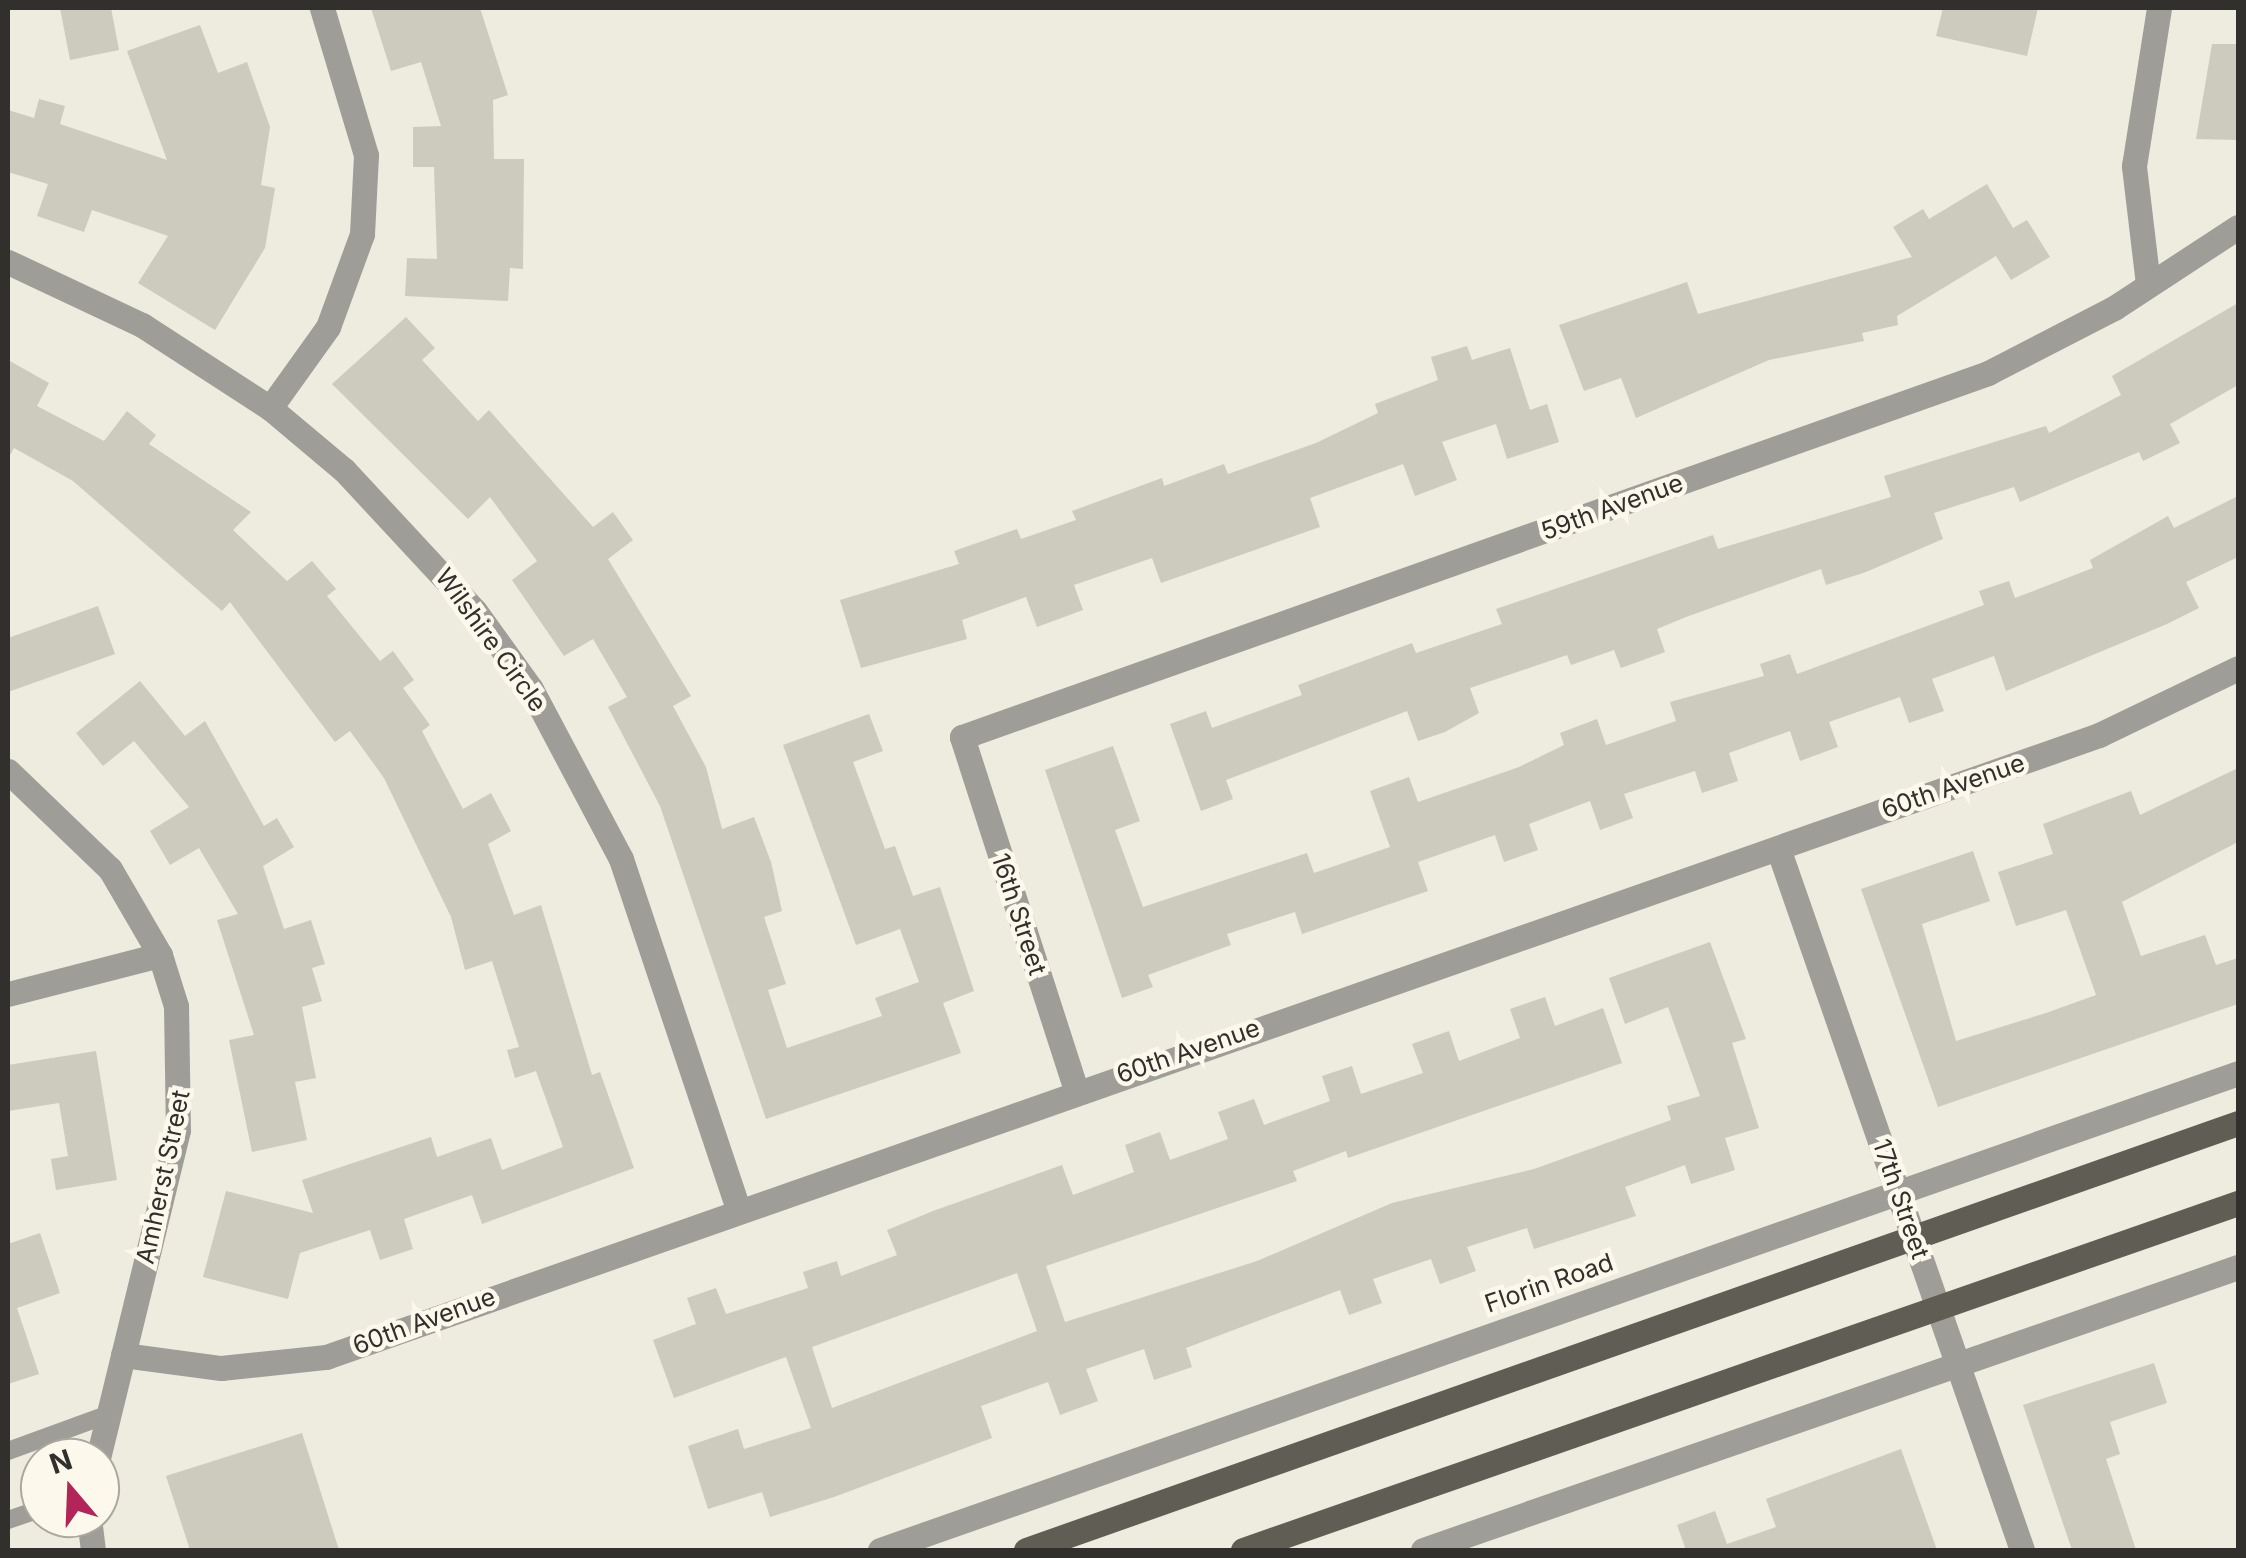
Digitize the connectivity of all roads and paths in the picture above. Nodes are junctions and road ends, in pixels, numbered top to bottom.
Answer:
1 (322, 8) edge
2 (2159, 8) edge
3 (2238, 227) edge
4 (8, 262) edge
5 (2148, 284) junction
6 (270, 408) junction
7 (2238, 668) edge
8 (962, 737) joint
9 (8, 771) edge
10 (1778, 848) junction
11 (160, 955) junction
12 (8, 994) edge
13 (2238, 1073) edge
14 (1076, 1090) junction
15 (2238, 1123) edge
16 (1899, 1192) junction
17 (2238, 1203) edge
18 (738, 1208) junction
19 (1914, 1237) junction
20 (2238, 1267) edge
21 (1938, 1308) junction
22 (123, 1354) junction
23 (1958, 1366) junction
24 (109, 1414) junction
25 (103, 1438) edge
26 (8, 1451) edge
27 (880, 1550) edge
28 (1026, 1550) edge
29 (1244, 1550) edge
30 (1423, 1550) edge
31 (2022, 1550) edge

1 - 6 street
2 - 5 street
3 - 5 street, 59th Avenue
4 - 6 street, Wilshire Circle
5 - 8 street, 59th Avenue
6 - 18 street, Wilshire Circle
7 - 10 street, 60th Avenue
8 - 14 street, 16th Street
9 - 11 street, Amherst Street
10 - 14 street, 60th Avenue
10 - 16 street, 17th Street
11 - 12 street
11 - 22 street, Amherst Street
13 - 16 street, Florin Road
14 - 18 street, 60th Avenue
15 - 19 main road
16 - 19 street, 17th Street
16 - 27 street, Florin Road
17 - 21 main road
18 - 22 street, 60th Avenue
19 - 21 street, 17th Street
19 - 28 main road
20 - 23 street
21 - 23 street, 17th Street
21 - 29 main road
22 - 24 street, Amherst Street
23 - 30 street
23 - 31 street, 17th Street
24 - 25 street, Amherst Street
24 - 26 lane

